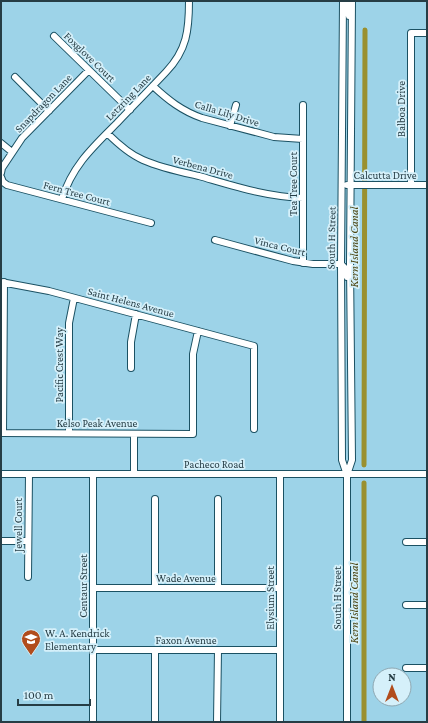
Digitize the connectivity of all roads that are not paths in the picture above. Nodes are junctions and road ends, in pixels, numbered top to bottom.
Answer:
1 (188, 1) edge
2 (343, 1) edge
3 (347, 1) edge
4 (352, 1) edge
5 (352, 33) junction
6 (427, 33) edge
7 (54, 36) dead end
8 (89, 70) junction
9 (15, 77) dead end
10 (153, 86) junction
11 (236, 105) dead end
12 (303, 106) dead end
13 (130, 110) junction
14 (49, 111) junction
15 (230, 126) junction
16 (107, 133) junction
17 (303, 139) junction
18 (1, 143) edge
19 (12, 152) junction
20 (1, 173) edge
21 (1, 177) edge
22 (350, 184) junction
23 (411, 184) junction
24 (427, 184) edge
25 (342, 185) junction
26 (303, 198) junction
27 (62, 199) junction
28 (151, 223) dead end
29 (215, 240) dead end
30 (303, 263) junction
31 (341, 264) junction
32 (2, 282) edge
33 (74, 298) junction
34 (351, 308) junction
35 (136, 314) junction
36 (198, 331) junction
37 (131, 368) dead end
38 (342, 368) junction
39 (351, 408) junction
40 (254, 429) dead end
41 (2, 433) edge
42 (69, 433) junction
43 (134, 434) junction
44 (1, 474) edge
45 (28, 474) junction
46 (93, 474) junction
47 (134, 474) junction
48 (280, 474) junction
49 (427, 474) edge
50 (347, 475) junction
51 (155, 499) dead end
52 (218, 499) dead end
53 (1, 541) edge
54 (28, 541) junction
55 (406, 542) dead end
56 (427, 542) edge
57 (28, 577) dead end
58 (93, 588) junction
59 (155, 588) junction
60 (218, 588) junction
61 (280, 588) junction
62 (406, 605) dead end
63 (427, 605) edge
64 (93, 650) junction
65 (155, 650) junction
66 (218, 650) junction
67 (280, 650) junction
68 (412, 668) edge
69 (427, 668) edge
70 (92, 722) edge
71 (155, 722) edge
72 (217, 722) edge
73 (280, 722) edge
74 (347, 722) edge

1 - 10 street, Letzring Lane
2 - 25 street, South H Street
3 - 5 street
4 - 5 street, South H Street
5 - 22 street, South H Street
6 - 23 street, Balboa Drive
7 - 8 street, Foxglove Court
8 - 13 street, Foxglove Court
8 - 14 street, Snapdragon Lane
9 - 14 street
10 - 13 street, Letzring Lane
10 - 15 street, Calla Lily Drive
11 - 15 street
12 - 17 street, Tea Tree Court
13 - 16 street, Letzring Lane
14 - 19 street, Snapdragon Lane
15 - 17 street, Calla Lily Drive
16 - 26 street, Verbena Drive
16 - 27 street, Letzring Lane
17 - 26 street, Tea Tree Court
18 - 19 street
19 - 20 street, Snapdragon Lane
21 - 27 street, Fern Tree Court
22 - 23 street, Calcutta Drive
22 - 25 street, Calcutta Drive
22 - 34 street, South H Street
23 - 24 street, Calcutta Drive
25 - 31 street, South H Street
26 - 30 street, Tea Tree Court
27 - 28 street, Fern Tree Court
29 - 30 street, Vinca Court
30 - 31 street, Vinca Court
31 - 34 street
31 - 38 street, South H Street
32 - 33 street, Saint Helens Avenue
32 - 41 street
33 - 35 street, Saint Helens Avenue
33 - 42 street, Pacific Crest Way
34 - 39 street, South H Street
35 - 36 street, Saint Helens Avenue
35 - 37 street
36 - 40 street, Saint Helens Avenue
36 - 43 street, Kelso Peak Avenue
38 - 39 street
38 - 50 street, South H Street
39 - 50 street, South H Street
41 - 42 street, Kelso Peak Avenue
42 - 43 street, Kelso Peak Avenue
43 - 47 street
44 - 45 street, Pacheco Road
45 - 46 street, Pacheco Road
45 - 54 street, Jewell Court
46 - 47 street, Pacheco Road
46 - 58 street, Centaur Street
47 - 48 street, Pacheco Road
48 - 50 street, Pacheco Road
48 - 61 street, Elysium Street
49 - 50 street, Pacheco Road
50 - 74 street, South H Street
51 - 59 street
52 - 60 street
53 - 54 street
54 - 57 street, Jewell Court
55 - 56 street
58 - 59 street, Wade Avenue
58 - 64 street, Centaur Street
59 - 60 street, Wade Avenue
60 - 61 street, Wade Avenue
61 - 67 street, Elysium Street
62 - 63 street
64 - 65 street, Faxon Avenue
64 - 70 street, Centaur Street
65 - 66 street, Faxon Avenue
65 - 71 street
66 - 67 street, Faxon Avenue
66 - 72 street
67 - 73 street, Elysium Street
68 - 69 street

